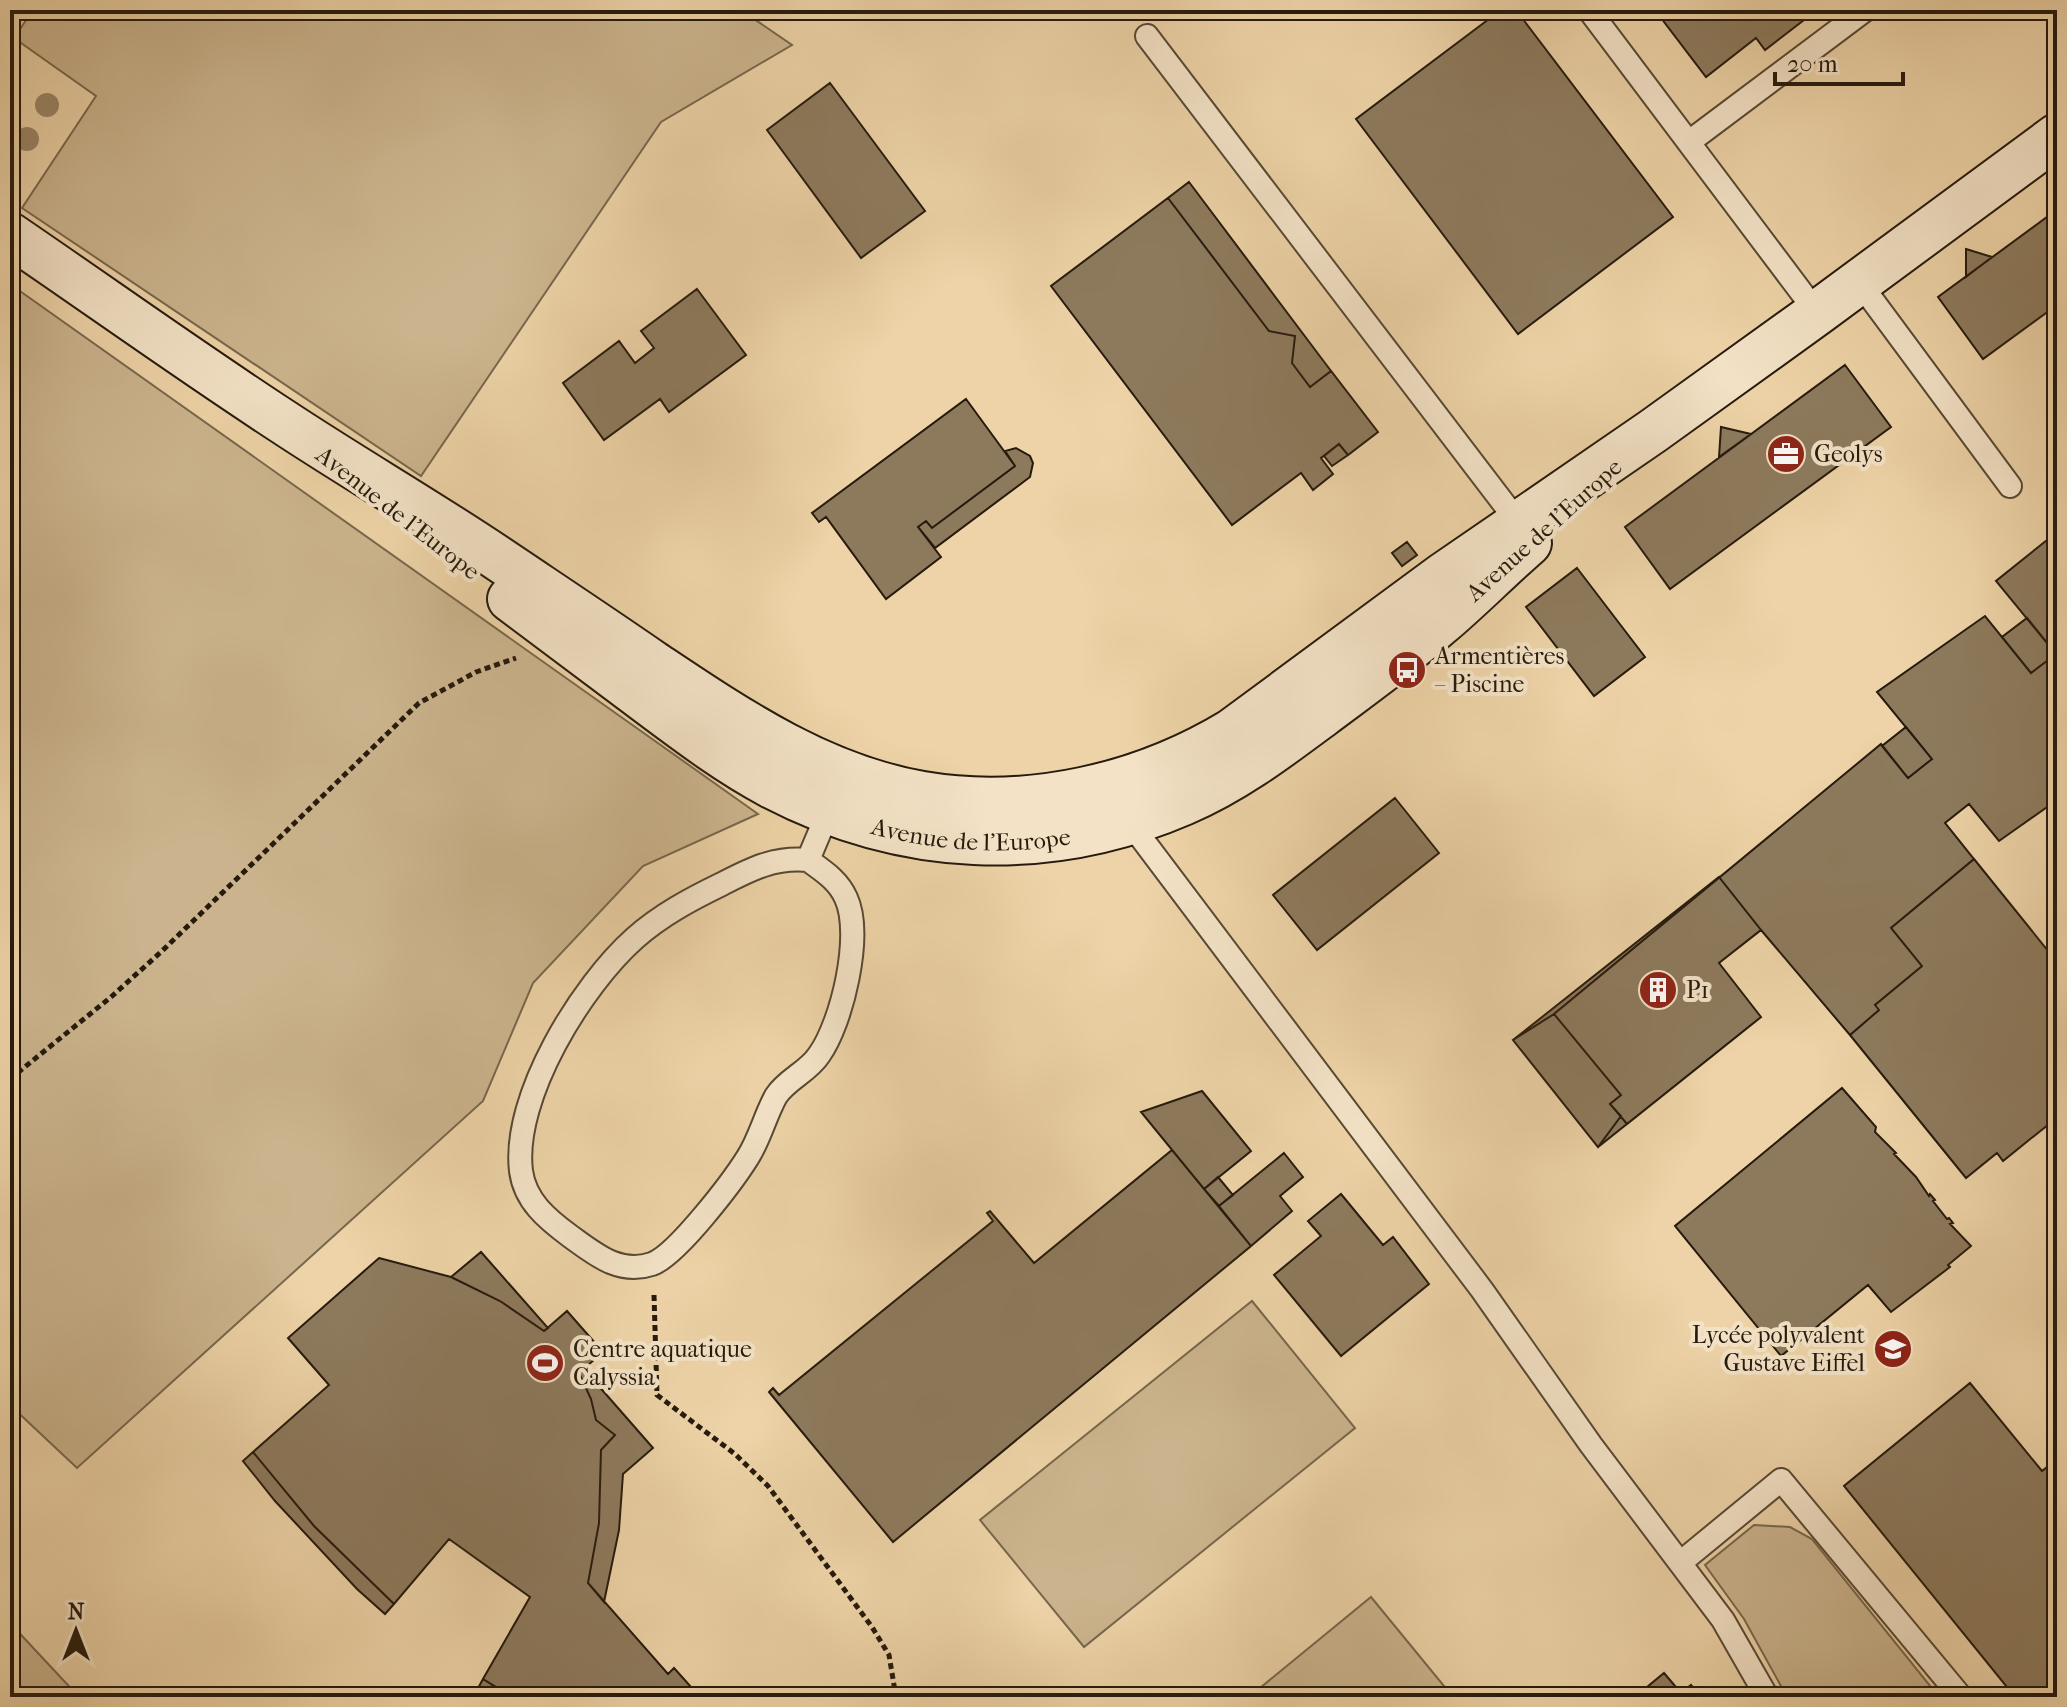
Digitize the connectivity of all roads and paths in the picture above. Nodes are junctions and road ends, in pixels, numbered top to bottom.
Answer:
1 (1589, 10) edge
2 (1865, 10) edge
3 (1147, 36) dead end
4 (2057, 136) edge
5 (1689, 142) junction
6 (10, 235) edge
7 (1859, 282) junction
8 (1817, 313) junction
9 (282, 422) junction
10 (2010, 486) dead end
11 (1525, 531) junction
12 (576, 648) junction
13 (1103, 784) junction
14 (837, 792) junction
15 (1129, 822) junction
16 (808, 860) junction
17 (10, 1079) edge
18 (653, 1263) junction
19 (1680, 1563) junction
20 (896, 1697) edge
21 (1767, 1697) edge
22 (1961, 1697) edge

1 - 5 lane
2 - 5 lane
3 - 11 lane
4 - 7 street, Avenue de l'Europe
5 - 8 lane
6 - 9 street, Avenue de l'Europe
7 - 8 street, Avenue de l'Europe
7 - 10 lane
8 - 11 street, Avenue de l'Europe
9 - 12 street, Avenue de l'Europe
9 - 14 street, Avenue de l'Europe
11 - 13 street, Avenue de l'Europe
11 - 15 street, Avenue de l'Europe
12 - 14 street, Avenue de l'Europe
12 - 17 path
13 - 14 street, Avenue de l'Europe
13 - 15 lane
14 - 15 street, Avenue de l'Europe
14 - 16 lane
15 - 19 lane
16 - 18 lane
16 - 18 lane
18 - 20 path
19 - 21 lane
19 - 22 lane

